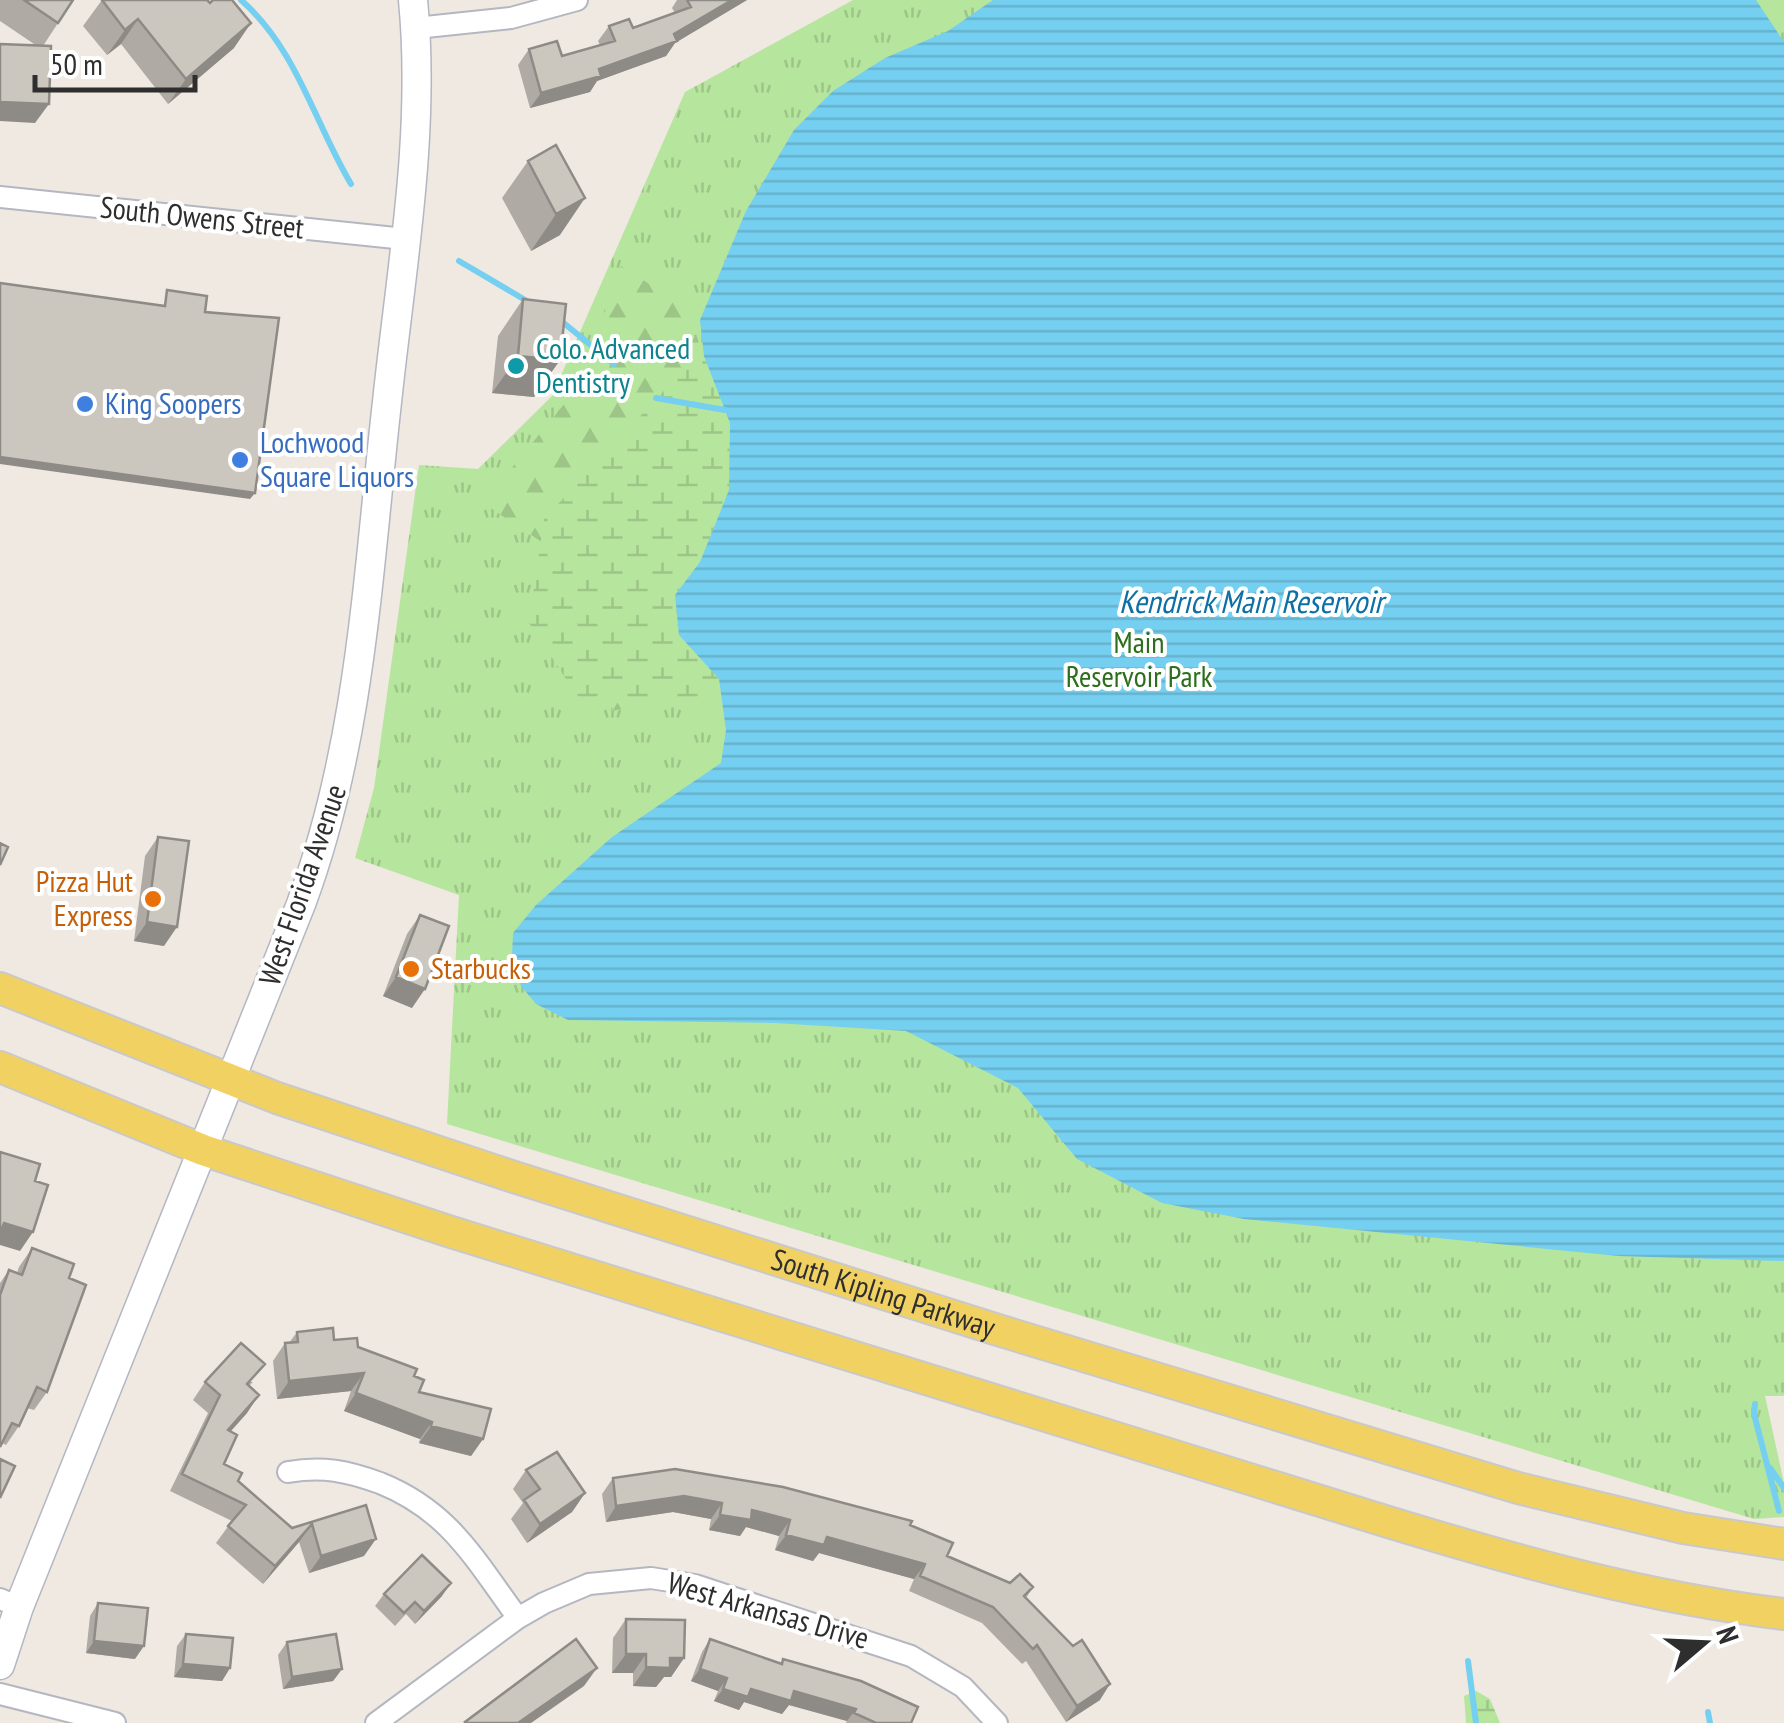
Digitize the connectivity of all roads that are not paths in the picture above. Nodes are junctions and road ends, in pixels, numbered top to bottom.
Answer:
1 (577, 0) edge
2 (414, 14) edge
3 (0, 197) edge
4 (405, 240) junction
5 (0, 988) edge
6 (0, 1067) edge
7 (232, 1080) junction
8 (203, 1150) junction
9 (288, 1472) dead end
10 (1784, 1544) edge
11 (9, 1603) edge
12 (1784, 1614) edge
13 (518, 1618) junction
14 (0, 1664) edge
15 (0, 1694) edge
16 (115, 1723) edge
17 (376, 1723) edge
18 (996, 1723) edge

1 - 2 street
2 - 4 street, West Florida Avenue
3 - 4 street, South Owens Street
4 - 7 street, West Florida Avenue
5 - 7 main road, South Kipling Parkway
6 - 8 main road
7 - 8 street, West Florida Avenue
7 - 10 main road, South Kipling Parkway
8 - 11 street, West Florida Avenue
8 - 12 main road
9 - 13 street
11 - 14 street, West Florida Avenue
13 - 17 street, West Arkansas Drive
13 - 18 street, West Arkansas Drive
15 - 16 street

